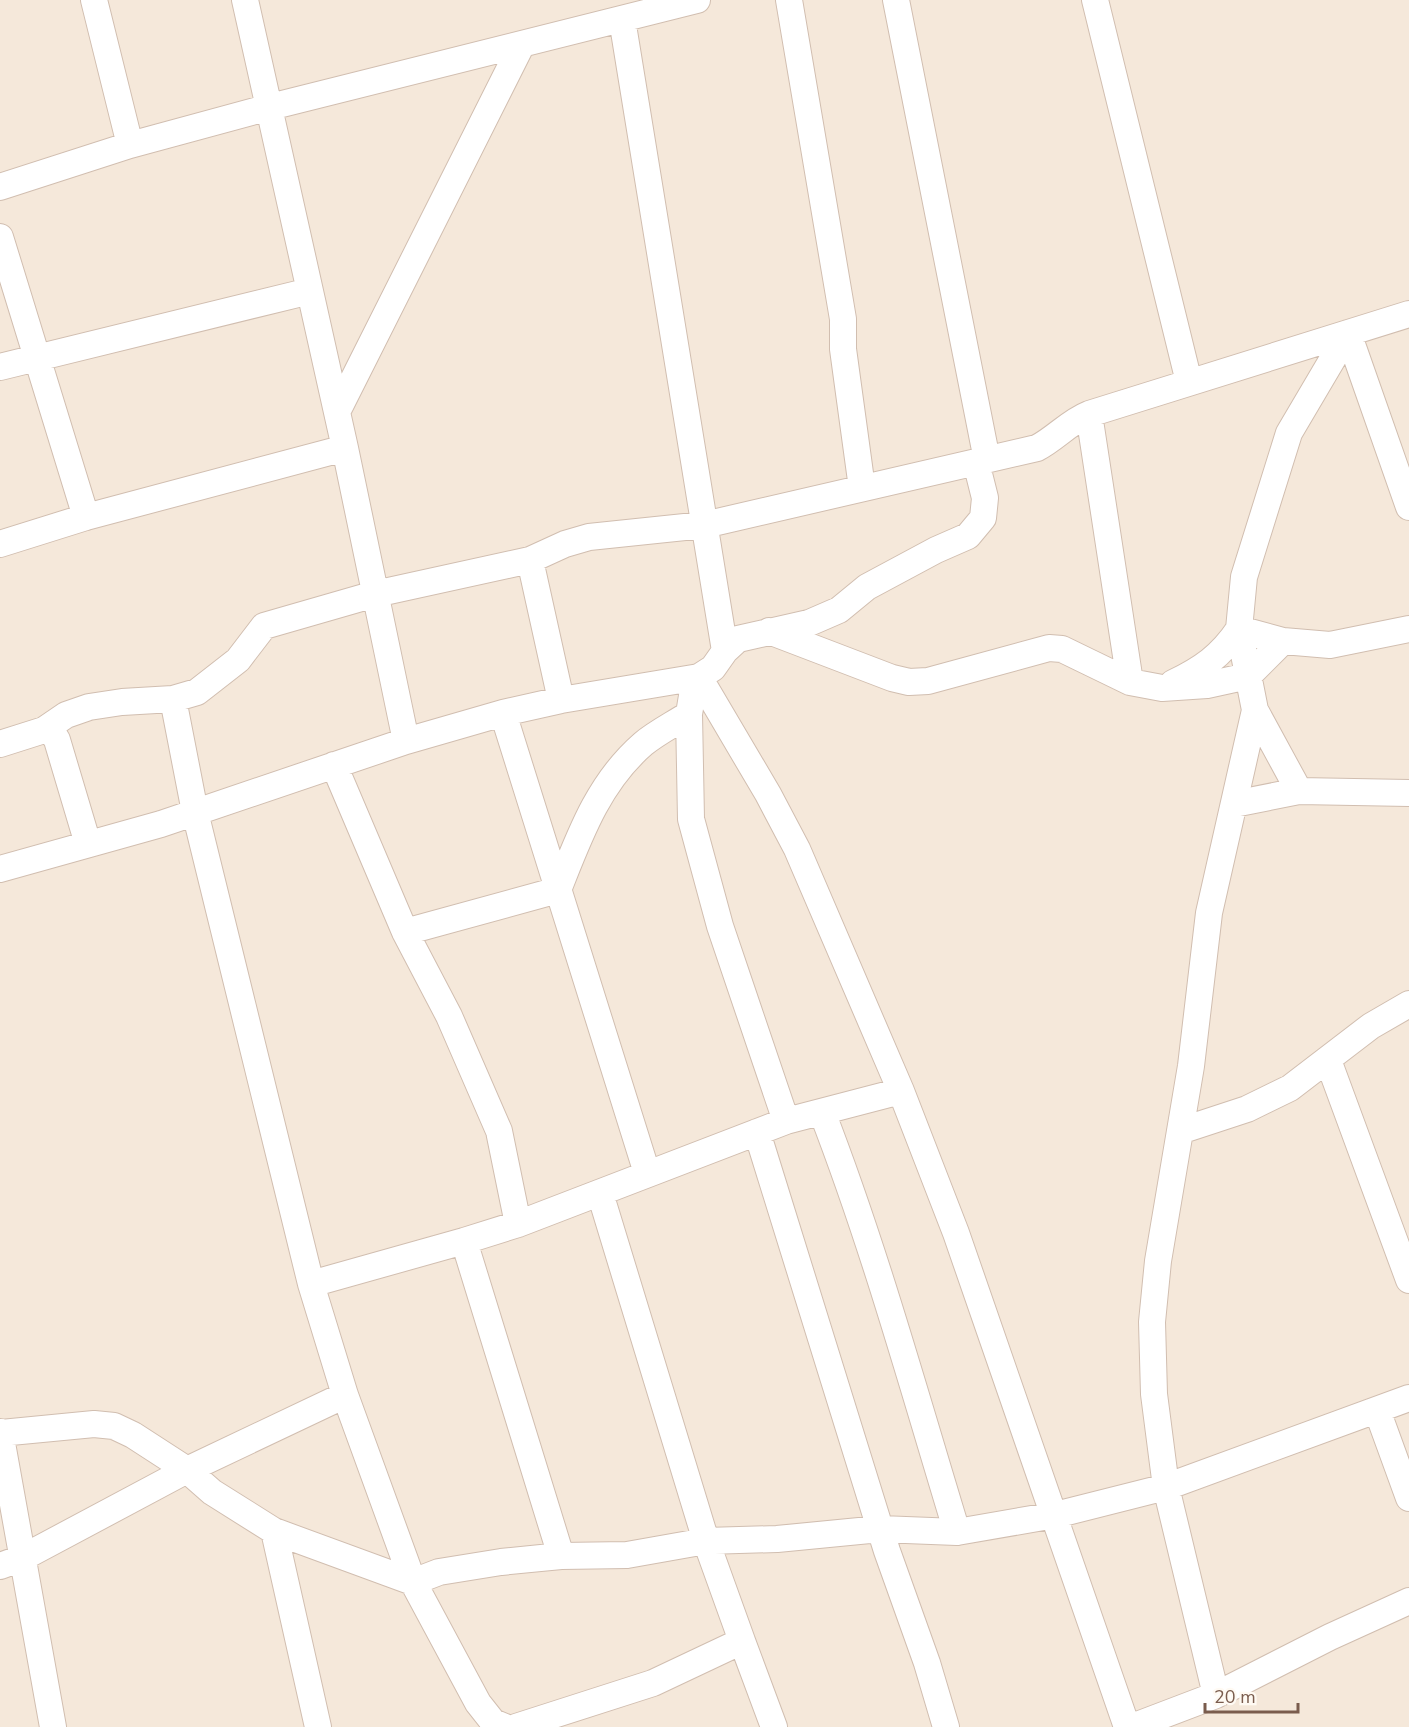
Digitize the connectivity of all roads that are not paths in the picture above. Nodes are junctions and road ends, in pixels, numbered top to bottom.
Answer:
1 (94, 0) edge
2 (246, 0) edge
3 (697, 0) edge
4 (789, 0) edge
5 (896, 0) edge
6 (1095, 0) edge
7 (622, 19) junction
8 (522, 44) junction
9 (270, 107) junction
10 (130, 145) junction
11 (0, 187) edge
12 (0, 237) edge
13 (310, 291) junction
14 (1409, 314) edge
15 (1348, 333) junction
16 (36, 358) junction
17 (0, 367) edge
18 (1189, 382) junction
19 (337, 412) junction
20 (1089, 414) junction
21 (345, 448) junction
22 (982, 461) junction
23 (862, 488) junction
24 (1409, 507) edge
25 (86, 517) junction
26 (704, 525) junction
27 (0, 544) edge
28 (530, 560) junction
29 (375, 594) junction
30 (1239, 629) junction
31 (1409, 629) edge
32 (768, 631) junction
33 (1283, 641) junction
34 (725, 651) junction
35 (1248, 675) junction
36 (699, 677) junction
37 (1130, 682) junction
38 (1162, 688) junction
39 (173, 699) junction
40 (561, 700) junction
41 (1255, 710) junction
42 (503, 713) junction
43 (689, 714) junction
44 (44, 730) junction
45 (406, 741) junction
46 (0, 744) edge
47 (334, 765) junction
48 (1299, 791) junction
49 (1409, 793) edge
50 (1234, 804) junction
51 (195, 812) junction
52 (88, 844) junction
53 (0, 869) edge
54 (558, 890) junction
55 (405, 932) junction
56 (1409, 1004) edge
57 (1328, 1060) junction
58 (902, 1091) junction
59 (822, 1112) junction
60 (786, 1121) junction
61 (1180, 1131) junction
62 (757, 1132) junction
63 (647, 1173) junction
64 (600, 1193) junction
65 (518, 1224) junction
66 (464, 1242) junction
67 (1409, 1280) edge
68 (310, 1284) junction
69 (345, 1395) junction
70 (1409, 1398) edge
71 (1377, 1410) junction
72 (0, 1433) edge
73 (187, 1470) junction
74 (1167, 1487) junction
75 (1409, 1498) edge
76 (1055, 1515) junction
77 (880, 1529) junction
78 (274, 1531) junction
79 (957, 1532) junction
80 (706, 1541) junction
81 (561, 1557) junction
82 (11, 1562) edge
83 (413, 1582) junction
84 (1409, 1601) edge
85 (742, 1641) junction
86 (1216, 1695) junction
87 (53, 1727) edge
88 (318, 1727) edge
89 (505, 1727) edge
90 (516, 1727) edge
91 (774, 1727) edge
92 (946, 1727) edge
93 (1127, 1727) edge
94 (1132, 1727) edge

1 - 10 street
2 - 9 street
3 - 7 street
4 - 23 street
5 - 22 street
6 - 18 street
7 - 8 street
7 - 26 street
8 - 9 street
8 - 19 street
9 - 10 street
9 - 13 street
10 - 11 street
12 - 16 street
13 - 16 street
13 - 19 street
14 - 15 street
15 - 18 street
15 - 24 street
15 - 30 street
16 - 17 street
16 - 25 street
18 - 20 street
19 - 21 street
20 - 22 street
20 - 37 street
21 - 25 street
21 - 29 street
22 - 23 street
22 - 32 street
23 - 26 street
25 - 27 street
26 - 28 street
26 - 34 street
28 - 29 street
28 - 40 street
29 - 39 street
29 - 45 street
30 - 33 street
30 - 35 street
30 - 38 street
31 - 33 street
32 - 34 street
32 - 37 street
33 - 35 street
34 - 36 street
35 - 38 street
35 - 41 street
36 - 40 street
36 - 43 street
36 - 58 street
37 - 38 street
39 - 44 street
39 - 51 street
40 - 42 street
41 - 48 street
41 - 50 street
42 - 45 street
42 - 54 street
43 - 54 street
43 - 60 street
44 - 46 street
44 - 52 street
45 - 47 street
47 - 51 street
47 - 55 street
48 - 49 street
48 - 50 street
50 - 61 street
51 - 52 street
51 - 68 street
52 - 53 street
54 - 55 street
54 - 63 street
55 - 65 street
56 - 57 street
57 - 61 street
57 - 67 street
58 - 59 street
58 - 76 street
59 - 60 street
59 - 79 street
60 - 62 street
61 - 74 street
62 - 63 street
62 - 77 street
63 - 64 street
64 - 65 street
64 - 80 street
65 - 66 street
66 - 68 street
66 - 81 street
68 - 69 street
69 - 73 street
69 - 83 street
70 - 71 street
71 - 74 street
71 - 75 street
72 - 73 street
72 - 82 street
73 - 78 street
73 - 82 street
74 - 76 street
74 - 86 street
76 - 79 street
76 - 93 street
77 - 79 street
77 - 80 street
77 - 92 street
78 - 83 street
78 - 88 street
80 - 81 street
80 - 85 street
81 - 83 street
82 - 87 street
83 - 89 street
84 - 86 street
85 - 90 street
85 - 91 street
86 - 94 street

